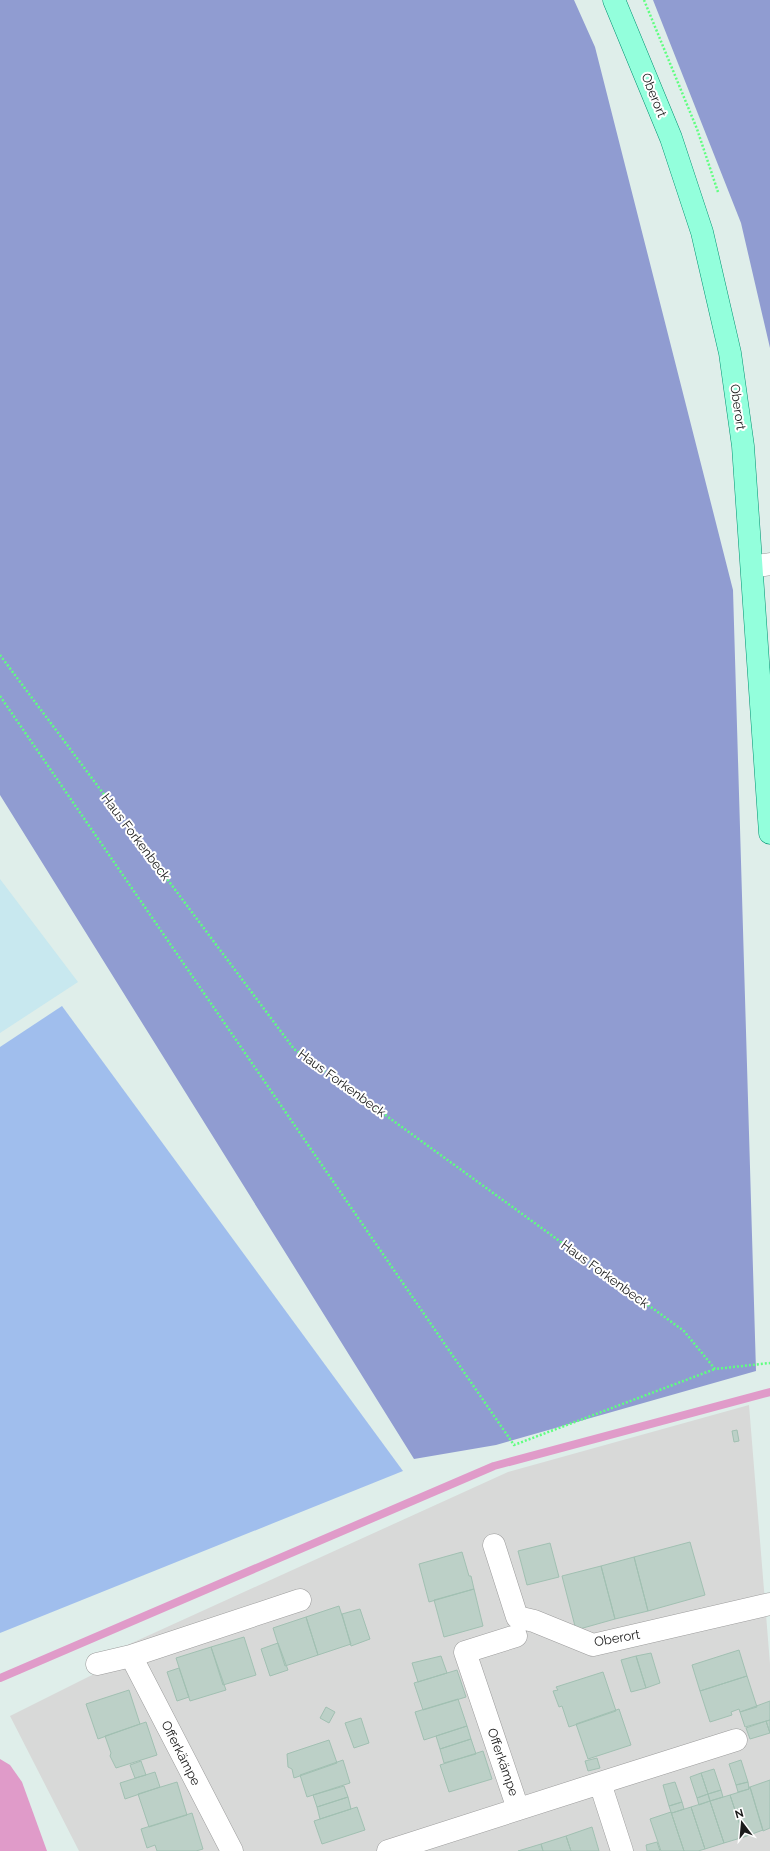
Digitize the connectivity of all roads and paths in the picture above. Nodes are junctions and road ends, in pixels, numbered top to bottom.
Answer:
1 (614, 0) edge
2 (761, 565) edge
3 (0, 655) edge
4 (0, 696) edge
5 (770, 833) edge
6 (770, 1363) edge
7 (715, 1370) junction
8 (494, 1545) dead end
9 (300, 1600) dead end
10 (770, 1604) edge
11 (516, 1636) dead end
12 (131, 1656) junction
13 (97, 1664) dead end
14 (736, 1740) dead end
15 (600, 1783) junction
16 (518, 1808) junction
17 (232, 1851) edge
18 (388, 1851) edge
19 (622, 1851) edge

1 - 2 main road, Oberort
2 - 5 main road, Oberort
3 - 7 path, Haus Forkenbeck
4 - 7 path
6 - 7 path
8 - 10 street, Oberort
9 - 12 street
11 - 16 street, Offerkämpe
12 - 13 street
12 - 17 street, Offerkämpe
14 - 15 street, Offerkämpe
15 - 16 street, Offerkämpe
15 - 19 street
16 - 18 street, Offerkämpe

